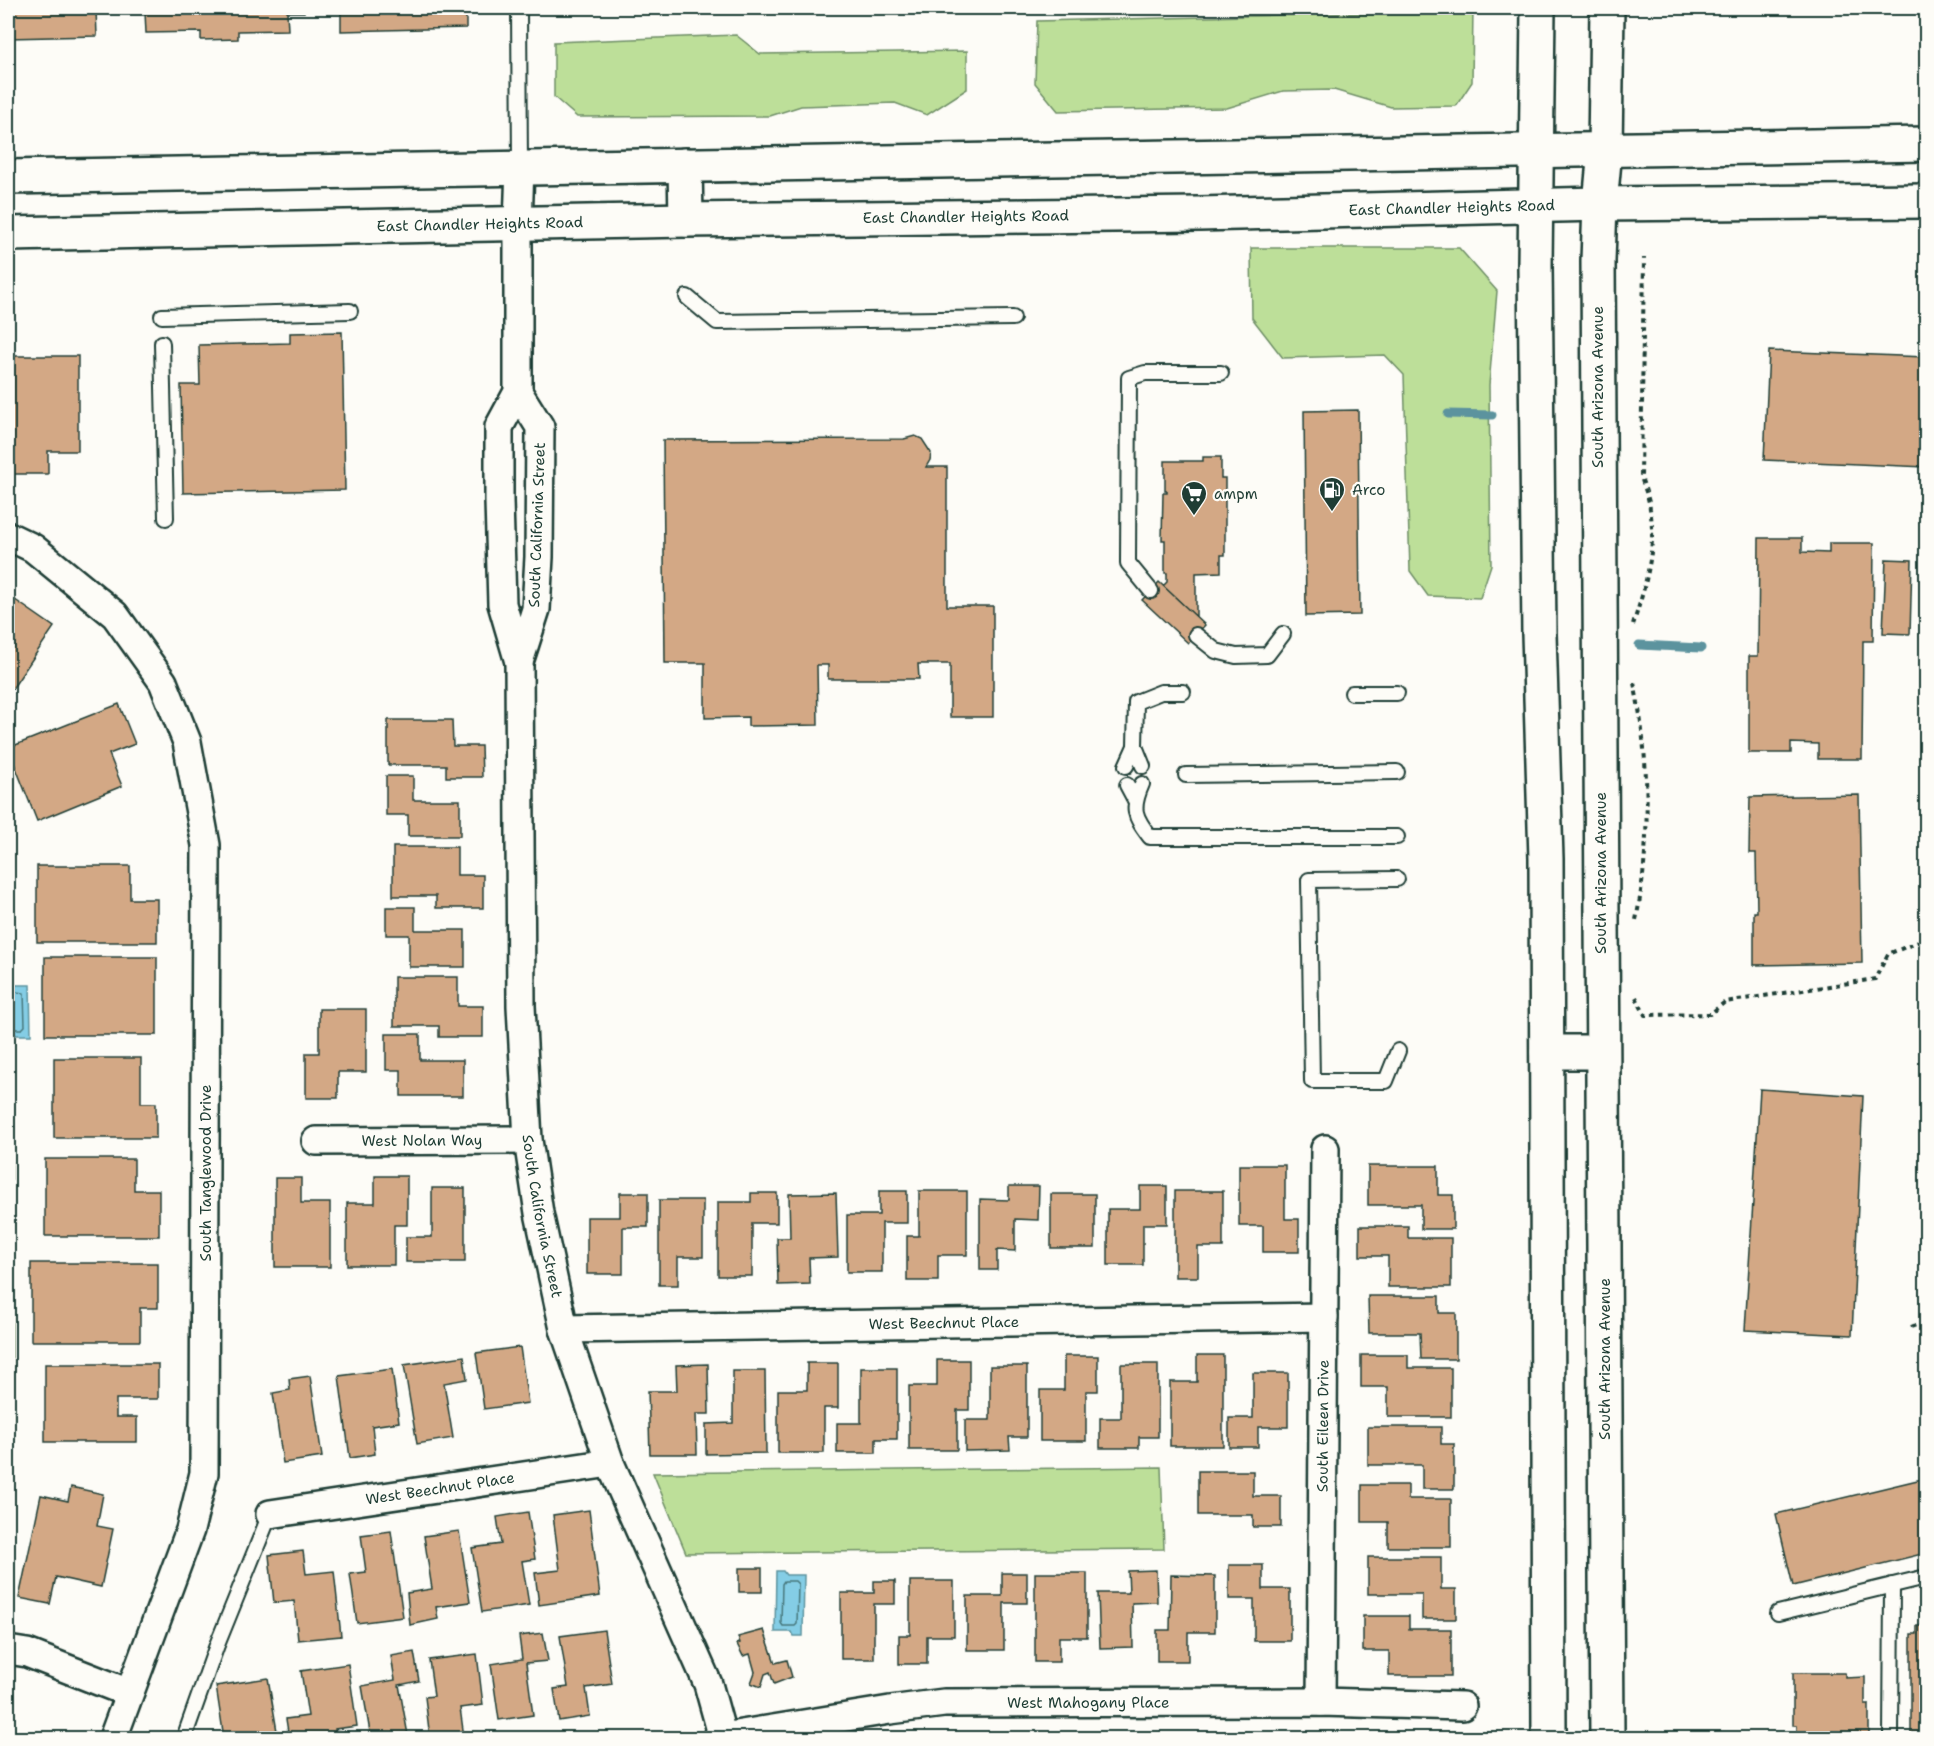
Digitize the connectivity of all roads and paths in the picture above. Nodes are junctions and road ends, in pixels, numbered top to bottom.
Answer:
1 (519, 8) edge
2 (1538, 8) edge
3 (1607, 8) edge
4 (1926, 144) edge
5 (1605, 150) junction
6 (1536, 151) junction
7 (685, 165) junction
8 (520, 167) junction
9 (8, 177) edge
10 (1926, 201) edge
11 (1600, 204) junction
12 (1535, 206) junction
13 (686, 220) junction
14 (518, 224) junction
15 (8, 234) edge
16 (1644, 258) dead end
17 (687, 297) dead end
18 (350, 312) dead end
19 (162, 315) dead end
20 (1013, 318) dead end
21 (162, 343) dead end
22 (1221, 373) dead end
23 (518, 392) junction
24 (540, 500) junction
25 (499, 501) junction
26 (166, 519) dead end
27 (8, 536) edge
28 (1151, 591) dead end
29 (1283, 634) dead end
30 (1632, 634) dead end
31 (1196, 635) dead end
32 (519, 662) junction
33 (1632, 673) dead end
34 (1183, 692) dead end
35 (1352, 693) dead end
36 (1397, 693) dead end
37 (1135, 746) junction
38 (1126, 766) dead end
39 (1143, 766) dead end
40 (1397, 772) dead end
41 (1186, 775) dead end
42 (1142, 784) dead end
43 (1127, 785) dead end
44 (1135, 800) junction
45 (1397, 837) dead end
46 (1397, 879) dead end
47 (1635, 926) dead end
48 (1926, 939) edge
49 (1632, 989) dead end
50 (1398, 1051) dead end
51 (1547, 1052) junction
52 (1602, 1052) junction
53 (528, 1140) junction
54 (316, 1141) dead end
55 (1325, 1149) dead end
56 (1324, 1317) junction
57 (1926, 1321) edge
58 (1911, 1328) dead end
59 (564, 1329) junction
60 (610, 1463) junction
61 (270, 1514) joint
62 (1926, 1577) edge
63 (1892, 1585) junction
64 (1778, 1613) dead end
65 (8, 1650) edge
66 (129, 1693) junction
67 (1322, 1702) junction
68 (1462, 1706) dead end
69 (113, 1738) edge
70 (184, 1738) edge
71 (721, 1738) edge
72 (1549, 1738) edge
73 (1607, 1738) edge
74 (1891, 1738) edge

1 - 8 lane
2 - 6 main road
3 - 5 main road, South Arizona Avenue
4 - 5 main road
5 - 6 main road
5 - 11 main road, South Arizona Avenue
6 - 7 main road
6 - 12 main road
7 - 8 main road
7 - 13 main road
8 - 9 main road
8 - 14 street, South California Street
10 - 11 main road, East Chandler Heights Road
11 - 12 main road, East Chandler Heights Road
11 - 52 main road, South Arizona Avenue
12 - 13 main road, East Chandler Heights Road
12 - 51 main road
13 - 14 main road, East Chandler Heights Road
14 - 15 main road, East Chandler Heights Road
14 - 23 street, South California Street
16 - 30 path
17 - 20 lane
18 - 19 lane
21 - 26 lane
22 - 28 lane
23 - 24 street, South California Street
23 - 25 street, South California Street
24 - 25 street
24 - 32 street, South California Street
25 - 32 street, South California Street
27 - 66 street, South Tanglewood Drive
29 - 31 lane
32 - 53 street, South California Street
33 - 47 path
34 - 37 lane
35 - 36 lane
37 - 38 lane
37 - 39 lane
40 - 41 lane
42 - 44 lane
43 - 44 lane
44 - 45 lane
46 - 50 lane
48 - 49 path
51 - 52 main road
51 - 72 main road
52 - 73 main road, South Arizona Avenue
53 - 54 street, West Nolan Way
53 - 59 street, South California Street
55 - 56 street, South Eileen Drive
56 - 59 street, West Beechnut Place
56 - 67 street, South Eileen Drive
57 - 58 path
59 - 60 street, South California Street
60 - 61 street, West Beechnut Place
60 - 71 street, South California Street
61 - 70 lane
62 - 63 lane
63 - 64 lane
63 - 74 lane
65 - 66 street
66 - 69 street, South Tanglewood Drive
67 - 68 street, West Mahogany Place
67 - 71 street, West Mahogany Place

